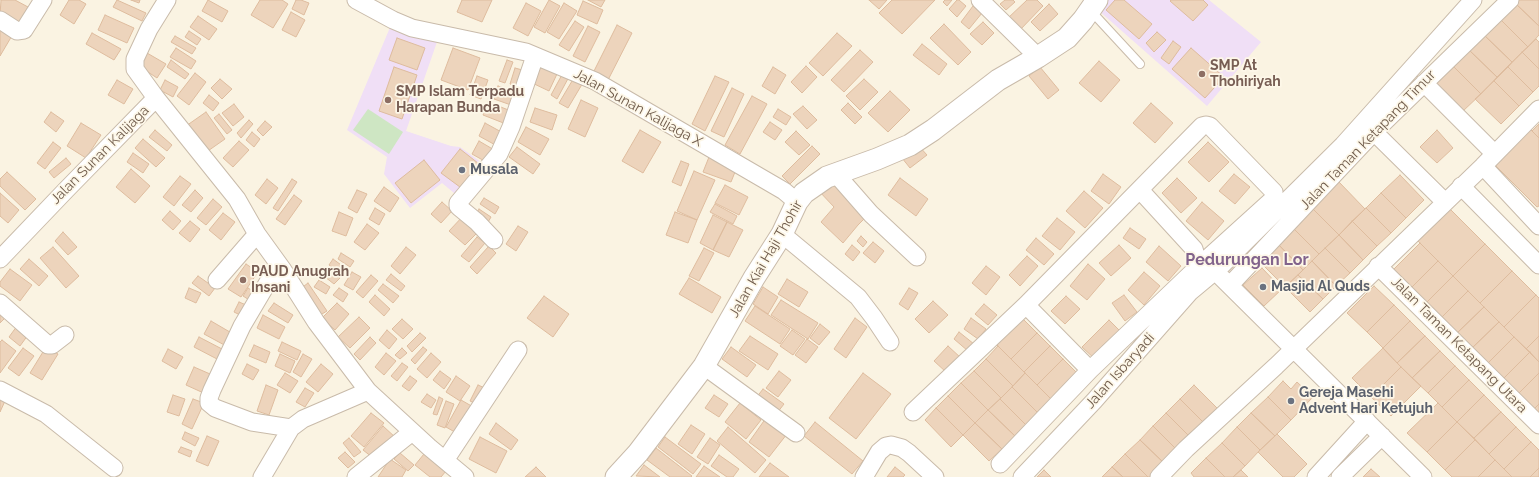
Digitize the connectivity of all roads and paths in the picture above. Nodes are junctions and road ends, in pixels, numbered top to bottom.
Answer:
1 (43, 0) edge
2 (167, 0) edge
3 (356, 0) edge
4 (980, 0) edge
5 (1473, 0) edge
6 (1510, 0) edge
7 (1094, 5) edge
8 (0, 20) edge
9 (535, 56) junction
10 (1038, 57) junction
11 (1140, 64) dead end
12 (1424, 83) junction
13 (156, 98) junction
14 (1539, 109) edge
15 (1374, 132) junction
16 (1495, 154) junction
17 (1483, 166) junction
18 (836, 174) junction
19 (1461, 186) junction
20 (1140, 190) junction
21 (797, 202) junction
22 (1445, 202) junction
23 (1539, 226) edge
24 (257, 234) junction
25 (782, 234) junction
26 (494, 240) dead end
27 (917, 257) dead end
28 (0, 259) edge
29 (1539, 265) edge
30 (1378, 266) junction
31 (1211, 267) junction
32 (282, 270) junction
33 (217, 280) dead end
34 (1230, 285) junction
35 (0, 302) edge
36 (1026, 305) junction
37 (65, 335) dead end
38 (890, 342) dead end
39 (1293, 348) junction
40 (518, 350) dead end
41 (704, 366) junction
42 (1090, 370) junction
43 (0, 390) edge
44 (368, 391) junction
45 (913, 412) dead end
46 (1367, 422) junction
47 (1539, 425) edge
48 (291, 428) junction
49 (412, 432) junction
50 (796, 433) dead end
51 (1382, 436) junction
52 (1000, 464) dead end
53 (114, 468) dead end
54 (453, 470) edge
55 (262, 477) edge
56 (356, 477) edge
57 (616, 477) edge
58 (864, 477) edge
59 (935, 477) edge
60 (1022, 477) edge
61 (1159, 477) edge
62 (1316, 477) edge
63 (1340, 477) edge
64 (1423, 477) edge

1 - 8 street
2 - 13 street, Jalan Sunan Kalijaga
3 - 9 street, Jalan Sunan Kalijaga X
4 - 10 street
5 - 31 street
6 - 12 street, Jalan Taman Ketapang Timur
7 - 10 street, Jalan Kiai Haji Thohir
7 - 11 lane
9 - 21 street, Jalan Sunan Kalijaga X
9 - 26 street
10 - 18 street, Jalan Kiai Haji Thohir
12 - 15 street, Jalan Taman Ketapang Timur
12 - 16 street
13 - 24 street
13 - 28 street, Jalan Sunan Kalijaga
14 - 16 street
15 - 22 street
15 - 34 street, Jalan Taman Ketapang Timur
16 - 17 street
17 - 19 street
17 - 23 street
18 - 21 street, Jalan Kiai Haji Thohir
18 - 27 street
19 - 22 street
19 - 29 street
20 - 31 street
20 - 31 street
20 - 36 street
21 - 25 street, Jalan Kiai Haji Thohir
22 - 30 street
24 - 32 street
24 - 33 street
25 - 38 street
25 - 41 street, Jalan Kiai Haji Thohir
30 - 39 street
30 - 47 street, Jalan Taman Ketapang Utara
31 - 34 street
31 - 42 street
31 - 60 street, Jalan Isbaryadi
32 - 44 street
32 - 48 street
34 - 39 street
35 - 37 street
36 - 42 street
36 - 45 street
39 - 46 street
39 - 61 street
40 - 54 street
41 - 50 street
41 - 57 street, Jalan Kiai Haji Thohir
42 - 52 street
43 - 53 street
44 - 48 street
44 - 49 street
46 - 51 street
46 - 62 street
48 - 55 street
49 - 54 street
49 - 56 street
51 - 63 street
51 - 64 street
58 - 59 street

